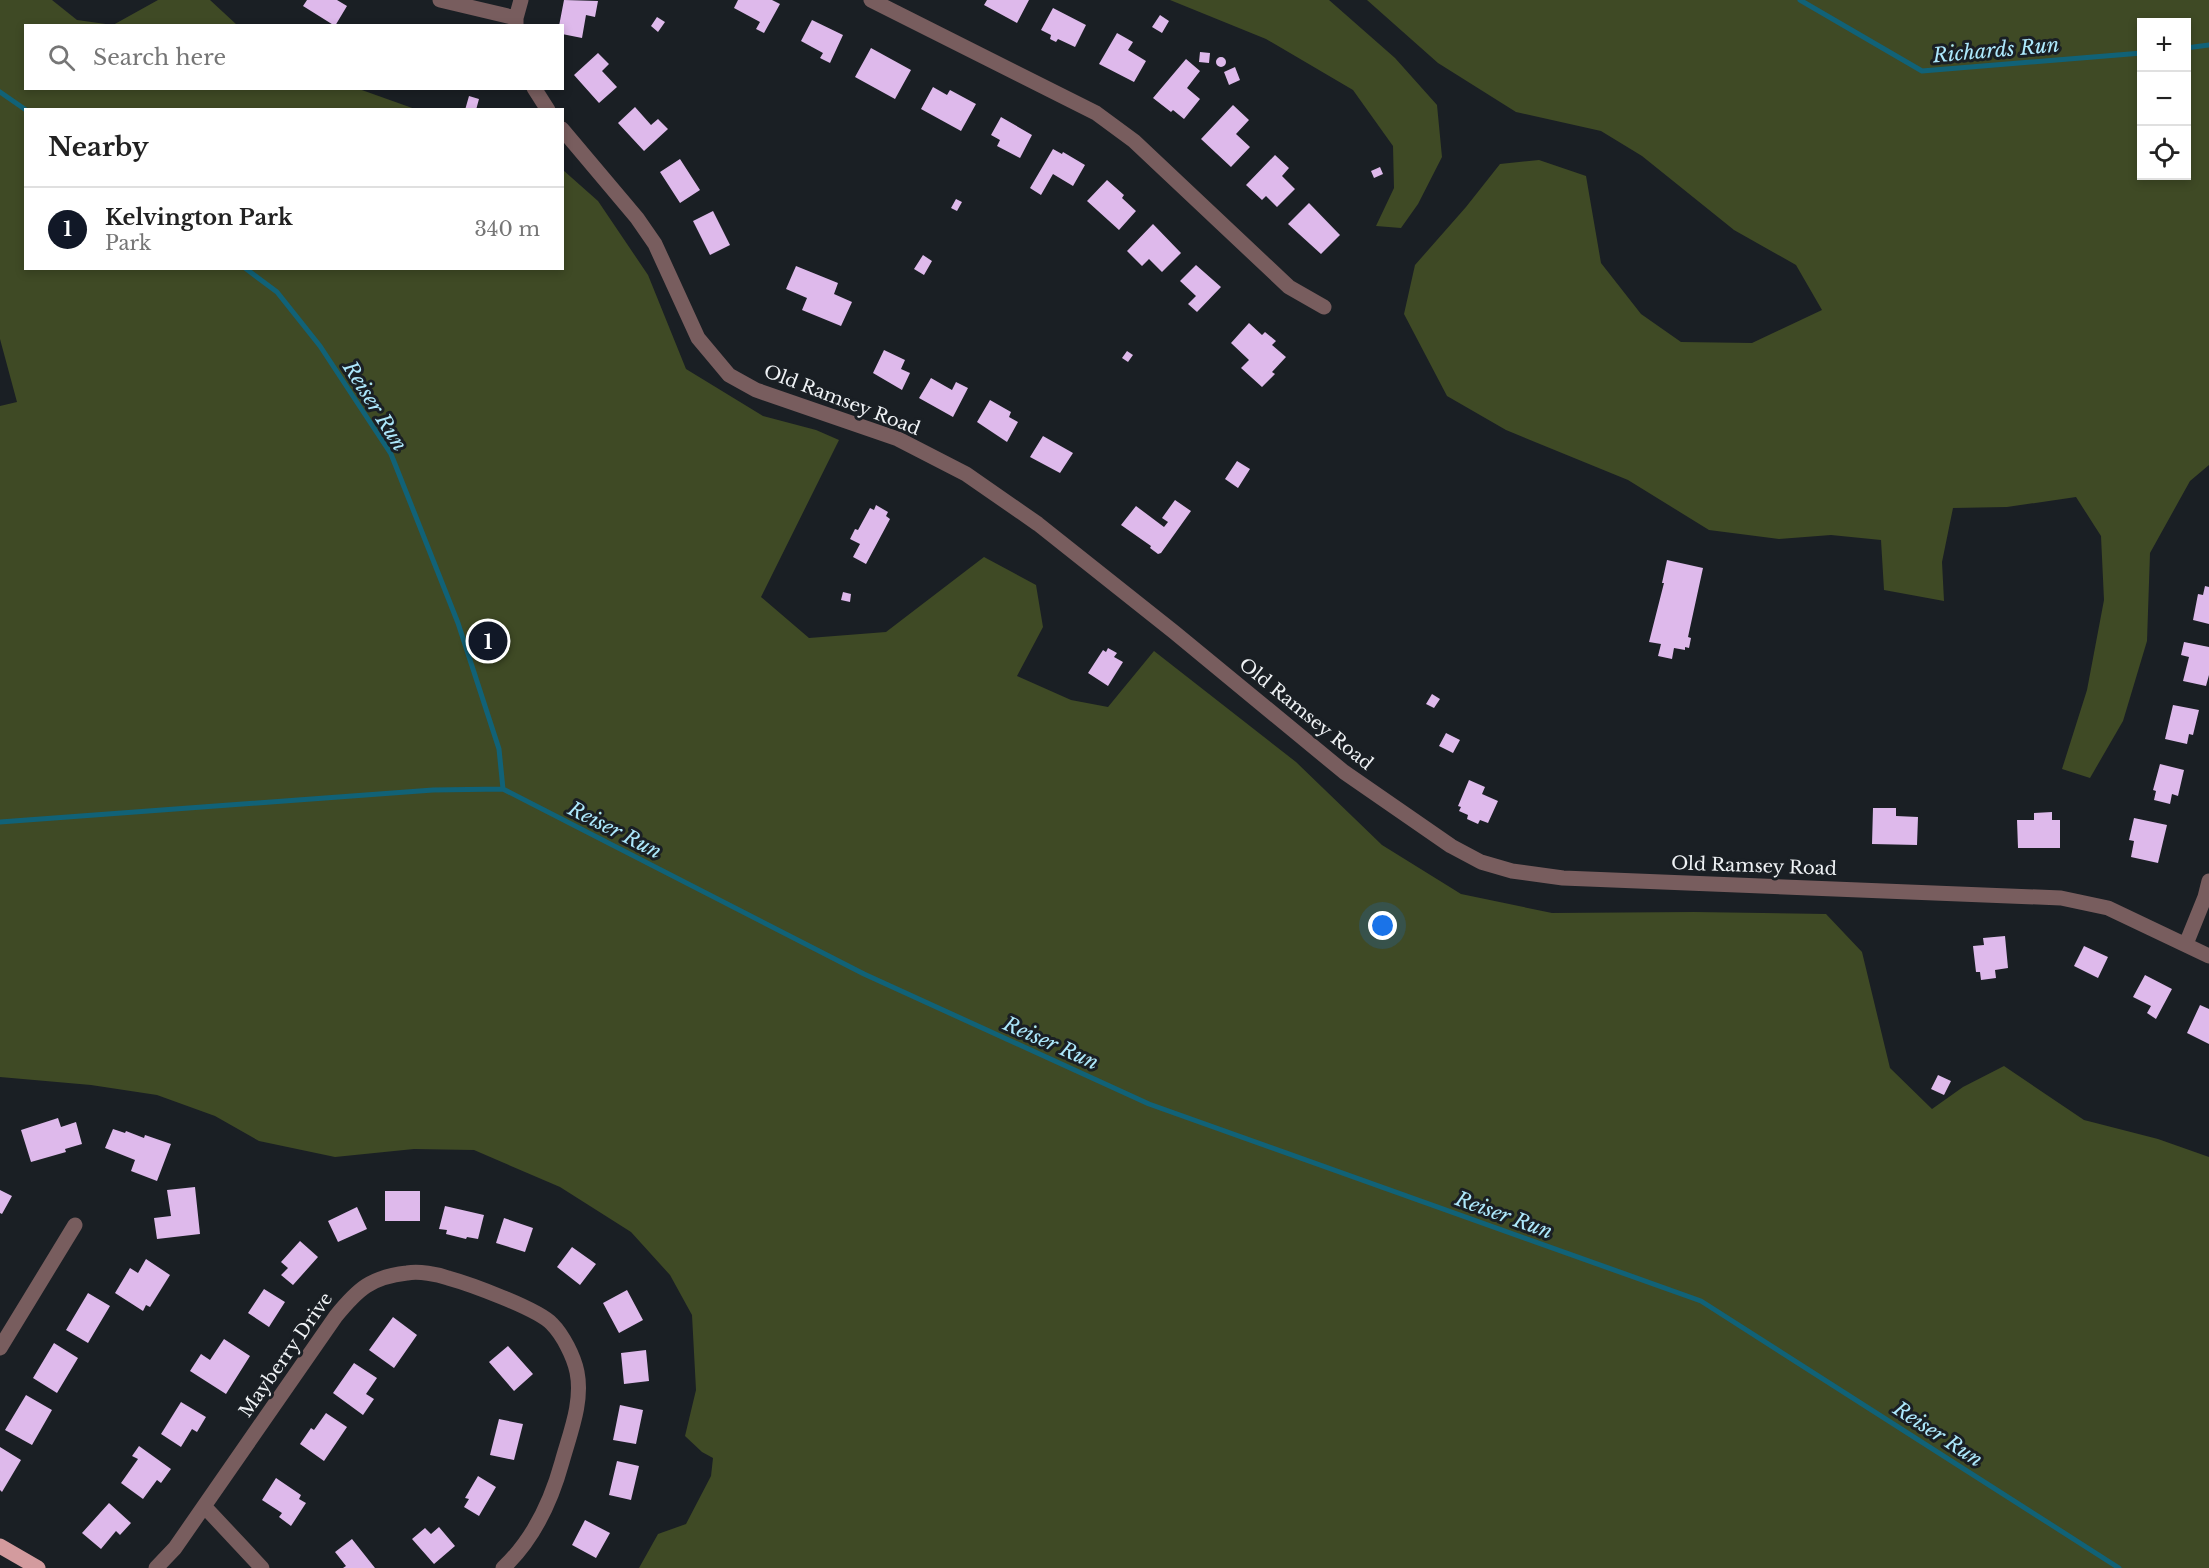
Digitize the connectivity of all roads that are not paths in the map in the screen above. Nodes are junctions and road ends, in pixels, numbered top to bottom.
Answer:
1 (440, 0) edge
2 (521, 0) edge
3 (871, 0) edge
4 (516, 22) edge
5 (535, 90) edge
6 (547, 108) edge
7 (564, 131) edge
8 (1324, 307) dead end
9 (2209, 881) edge
10 (2186, 944) junction
11 (2209, 956) edge
12 (75, 1225) dead end
13 (0, 1348) edge
14 (204, 1506) junction
15 (0, 1546) edge
16 (38, 1568) edge
17 (156, 1568) edge
18 (262, 1568) edge
19 (503, 1568) edge

1 - 4 street
2 - 4 street
3 - 8 street
5 - 6 street
7 - 10 street, Old Ramsey Road
9 - 10 street
10 - 11 street, Old Ramsey Road
12 - 13 street
14 - 17 street, Mayberry Drive
14 - 18 street
14 - 19 street, Mayberry Drive
15 - 16 main road

